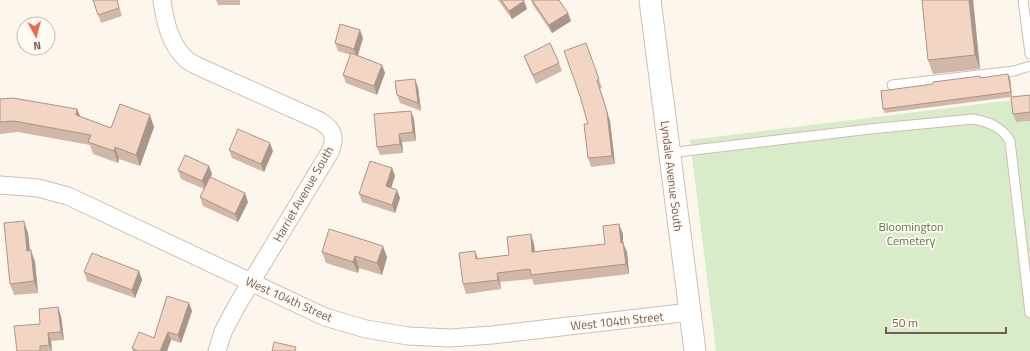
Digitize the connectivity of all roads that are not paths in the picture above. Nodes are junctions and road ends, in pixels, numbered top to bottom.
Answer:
1 (162, 0) edge
2 (650, 0) edge
3 (1023, 0) edge
4 (1030, 54) edge
5 (1030, 66) edge
6 (892, 85) dead end
7 (669, 153) junction
8 (0, 185) edge
9 (251, 282) junction
10 (690, 312) junction
11 (1030, 313) edge
12 (217, 351) edge
13 (695, 351) edge

1 - 9 street, Harriet Avenue South
2 - 7 street, Lyndale Avenue South
3 - 4 lane
5 - 6 lane
7 - 10 street, Lyndale Avenue South
7 - 11 lane
8 - 9 street, West 104th Street
9 - 10 street, West 104th Street
9 - 12 street, Harriet Avenue South
10 - 13 street, Lyndale Avenue South

